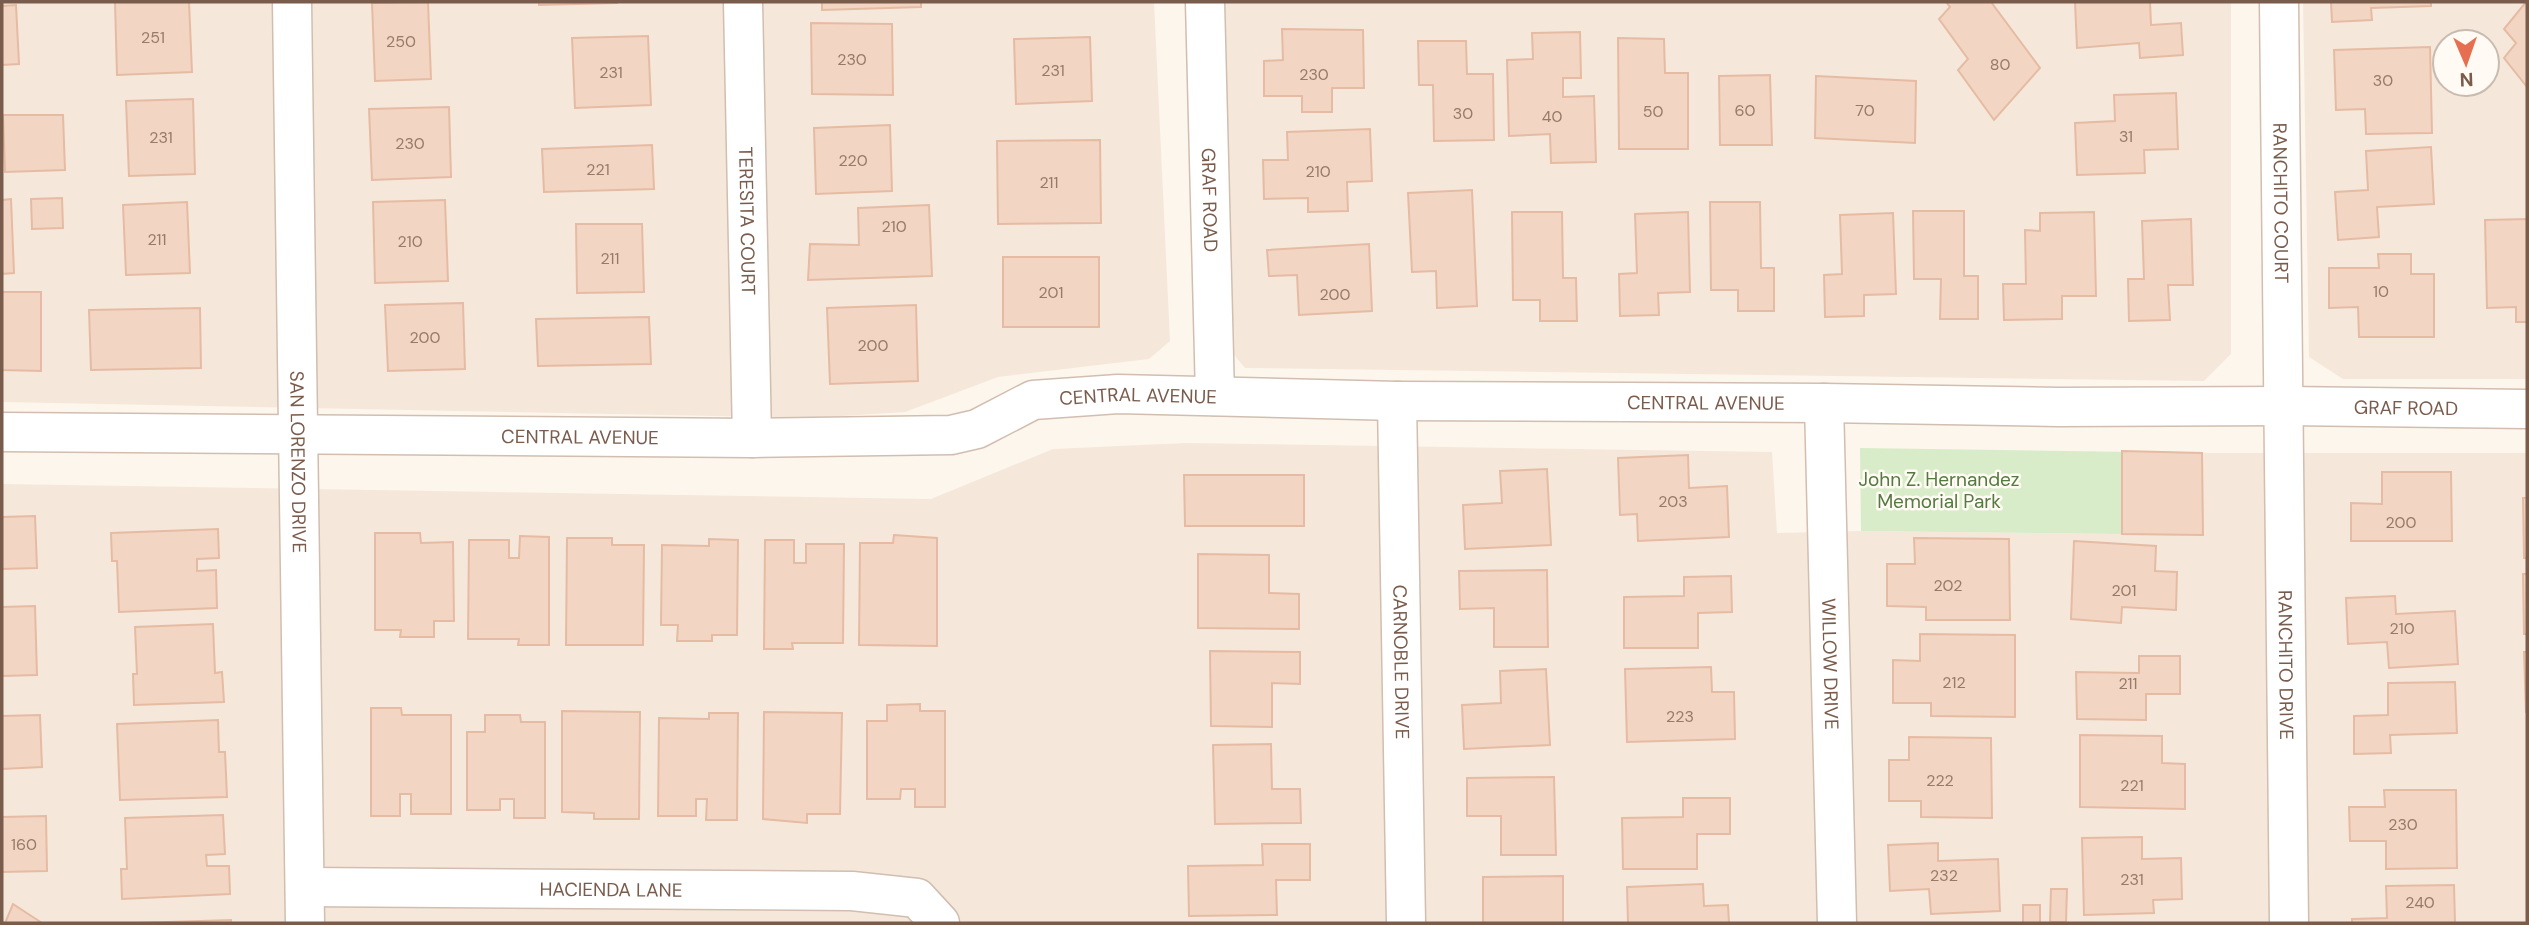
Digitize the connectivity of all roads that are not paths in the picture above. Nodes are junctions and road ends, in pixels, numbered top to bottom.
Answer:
1 (292, 2) edge
2 (743, 2) edge
3 (1205, 2) edge
4 (2279, 2) edge
5 (1215, 396) junction
6 (1396, 401) junction
7 (1824, 403) junction
8 (2284, 406) junction
9 (2527, 409) edge
10 (2, 432) edge
11 (299, 436) junction
12 (752, 438) junction
13 (305, 905) edge
14 (928, 911) edge
15 (1406, 923) edge
16 (1837, 923) edge
17 (2289, 923) edge

1 - 11 street, SAN LORENZO DRIVE
2 - 12 street, TERESITA COURT
3 - 5 street, GRAF ROAD
4 - 8 street, RANCHITO COURT
5 - 6 street, CENTRAL AVENUE
5 - 12 street, CENTRAL AVENUE
6 - 7 street, CENTRAL AVENUE
6 - 15 street, CARNOBLE DRIVE
7 - 8 street, CENTRAL AVENUE
7 - 16 street, WILLOW DRIVE
8 - 9 street, GRAF ROAD
8 - 17 street, RANCHITO DRIVE
10 - 11 street, CENTRAL AVENUE
11 - 12 street, CENTRAL AVENUE
11 - 13 street, SAN LORENZO DRIVE
13 - 14 street, HACIENDA LANE

